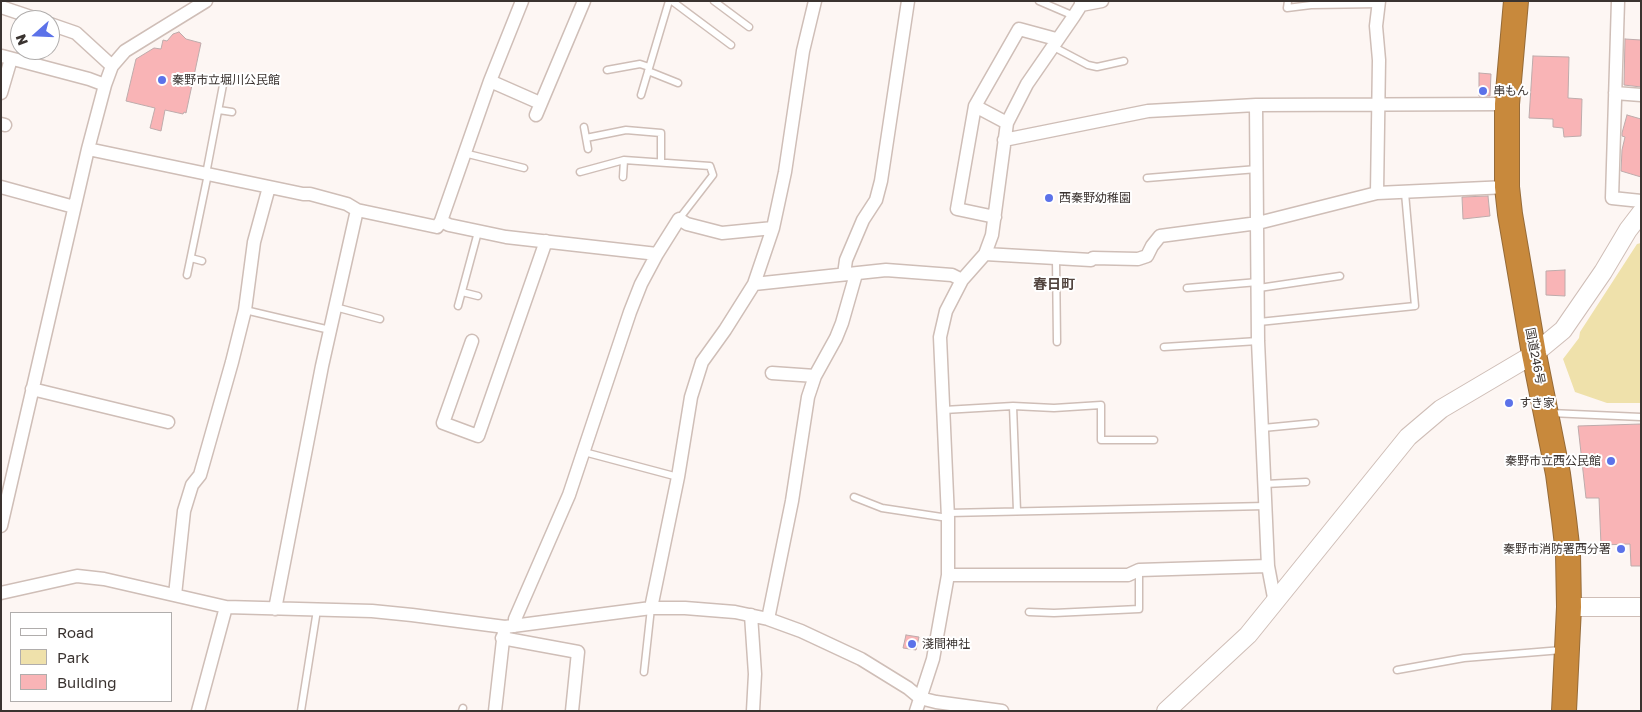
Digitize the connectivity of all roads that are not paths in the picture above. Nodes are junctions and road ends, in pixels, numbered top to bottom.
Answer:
1 (522, 1) edge
2 (584, 1) edge
3 (670, 1) edge
4 (714, 1) edge
5 (815, 1) edge
6 (908, 1) edge
7 (1040, 1) edge
8 (1102, 1) edge
9 (1288, 1) edge
10 (1516, 1) edge
11 (1618, 1) edge
12 (202, 2) edge
13 (1081, 3) edge
14 (1379, 3) edge
15 (1074, 16) junction
16 (60, 27) edge
17 (749, 27) dead end
18 (1054, 43) junction
19 (731, 45) dead end
20 (7, 58) edge
21 (1124, 61) dead end
22 (112, 66) junction
23 (649, 69) junction
24 (606, 70) dead end
25 (490, 81) junction
26 (678, 83) dead end
27 (105, 85) junction
28 (224, 85) dead end
29 (1, 93) edge
30 (1615, 93) junction
31 (642, 95) dead end
32 (1641, 95) edge
33 (1507, 104) junction
34 (1256, 105) junction
35 (1378, 105) junction
36 (975, 106) junction
37 (219, 110) junction
38 (232, 112) dead end
39 (1007, 123) junction
40 (584, 127) dead end
41 (586, 138) junction
42 (1004, 140) junction
43 (88, 149) junction
44 (588, 149) dead end
45 (464, 153) junction
46 (624, 160) junction
47 (661, 162) junction
48 (524, 168) dead end
49 (1257, 169) junction
50 (580, 172) dead end
51 (207, 174) junction
52 (623, 177) dead end
53 (1147, 178) dead end
54 (1, 187) edge
55 (269, 187) junction
56 (1507, 187) junction
57 (1406, 193) junction
58 (1377, 194) junction
59 (1641, 201) edge
60 (74, 207) junction
61 (357, 210) junction
62 (1641, 213) edge
63 (995, 217) junction
64 (679, 219) junction
65 (440, 221) junction
66 (1258, 224) junction
67 (773, 228) junction
68 (478, 232) junction
69 (546, 241) junction
70 (656, 254) junction
71 (985, 254) junction
72 (191, 258) junction
73 (1056, 259) junction
74 (202, 261) dead end
75 (850, 274) junction
76 (187, 275) dead end
77 (1340, 276) dead end
78 (962, 280) junction
79 (754, 284) junction
80 (1259, 285) junction
81 (1188, 288) dead end
82 (462, 292) junction
83 (478, 296) dead end
84 (458, 306) dead end
85 (335, 307) junction
86 (245, 310) junction
87 (380, 319) dead end
88 (1259, 322) junction
89 (330, 330) junction
90 (472, 341) dead end
91 (1258, 341) junction
92 (1057, 342) dead end
93 (1164, 347) dead end
94 (1534, 354) junction
95 (772, 373) dead end
96 (815, 376) junction
97 (32, 389) junction
98 (1013, 406) junction
99 (944, 410) junction
100 (1546, 413) junction
101 (1641, 417) edge
102 (168, 422) dead end
103 (1315, 423) dead end
104 (1263, 428) junction
105 (1154, 440) dead end
106 (584, 452) junction
107 (678, 478) junction
108 (1306, 482) dead end
109 (1265, 484) junction
110 (854, 497) dead end
111 (1266, 506) junction
112 (1017, 511) junction
113 (948, 516) junction
114 (1, 526) edge
115 (1268, 566) junction
116 (1139, 570) junction
117 (948, 574) junction
118 (1, 593) edge
119 (175, 595) junction
120 (1275, 603) junction
121 (226, 607) junction
122 (1569, 607) junction
123 (651, 608) junction
124 (1641, 608) edge
125 (275, 609) junction
126 (317, 610) junction
127 (1029, 612) dead end
128 (751, 615) junction
129 (768, 619) junction
130 (507, 630) junction
131 (1567, 649) junction
132 (1397, 670) dead end
133 (644, 672) dead end
134 (920, 698) junction
135 (198, 711) edge
136 (301, 711) edge
137 (495, 711) edge
138 (572, 711) edge
139 (753, 711) edge
140 (916, 711) edge
141 (1002, 711) edge
142 (1166, 711) edge
143 (1564, 711) edge

1 - 25 street
2 - 25 street
3 - 19 lane
3 - 23 lane
4 - 17 lane
5 - 67 street
6 - 75 street
7 - 15 lane
8 - 13 street
9 - 14 lane
10 - 33 highway, 国道246号
11 - 30 street
12 - 22 street
13 - 15 street
14 - 35 street
15 - 18 street
16 - 22 street
18 - 21 lane
18 - 36 street
18 - 39 street
20 - 27 street
20 - 29 street
22 - 27 street
23 - 24 lane
23 - 26 lane
23 - 31 lane
25 - 45 street
27 - 43 street
28 - 37 lane
30 - 32 street
30 - 59 street
33 - 35 street
33 - 56 highway, 国道246号
34 - 35 street
34 - 42 street
34 - 49 street
35 - 58 street
36 - 39 street
36 - 63 street
37 - 38 lane
37 - 51 lane
39 - 42 street
40 - 41 lane
41 - 44 lane
41 - 47 lane
42 - 63 street
43 - 51 street
43 - 60 street
45 - 48 lane
45 - 65 street
46 - 47 lane
46 - 50 lane
46 - 52 lane
47 - 64 lane
49 - 53 lane
49 - 66 street
51 - 55 street
51 - 72 lane
54 - 60 street
55 - 61 street
55 - 86 street
56 - 57 street
56 - 94 highway, 国道246号
57 - 58 street
57 - 88 lane
58 - 66 street
60 - 97 street
61 - 65 street
61 - 85 street
62 - 94 street
63 - 71 street
64 - 67 street
64 - 70 street
65 - 68 street
66 - 73 street
66 - 80 street
67 - 79 street
68 - 69 street
68 - 82 lane
69 - 70 street
69 - 90 street
70 - 106 street
71 - 73 street
71 - 78 street
72 - 74 lane
72 - 76 lane
73 - 92 lane
75 - 78 street
75 - 79 street
75 - 96 street
77 - 80 lane
78 - 99 street
79 - 107 street
80 - 81 lane
80 - 88 street
82 - 83 lane
82 - 84 lane
85 - 87 lane
85 - 89 street
86 - 89 lane
86 - 119 street
88 - 91 street
89 - 125 street
91 - 93 lane
91 - 104 street
94 - 100 highway, 国道246号
94 - 120 street
95 - 96 street
96 - 129 street
97 - 102 street
97 - 114 street
98 - 99 lane
98 - 105 lane
98 - 112 lane
99 - 113 street
100 - 101 lane
100 - 122 highway, 国道246号
103 - 104 lane
104 - 109 street
106 - 107 lane
106 - 130 street
107 - 123 street
108 - 109 lane
109 - 111 street
110 - 113 lane
111 - 112 lane
111 - 115 street
112 - 113 lane
113 - 117 street
115 - 116 street
115 - 120 street
116 - 117 street
116 - 127 lane
117 - 134 street
118 - 119 street
119 - 121 street
120 - 142 street
121 - 125 street
121 - 135 street
122 - 124 street
122 - 131 highway, 国道246号
123 - 128 street
123 - 130 street
123 - 133 lane
125 - 126 street
126 - 130 street
126 - 136 lane
128 - 129 street
128 - 139 street
129 - 134 street
130 - 137 street
130 - 138 street
131 - 132 lane
131 - 143 highway, 国道246号
134 - 140 street
134 - 141 street

